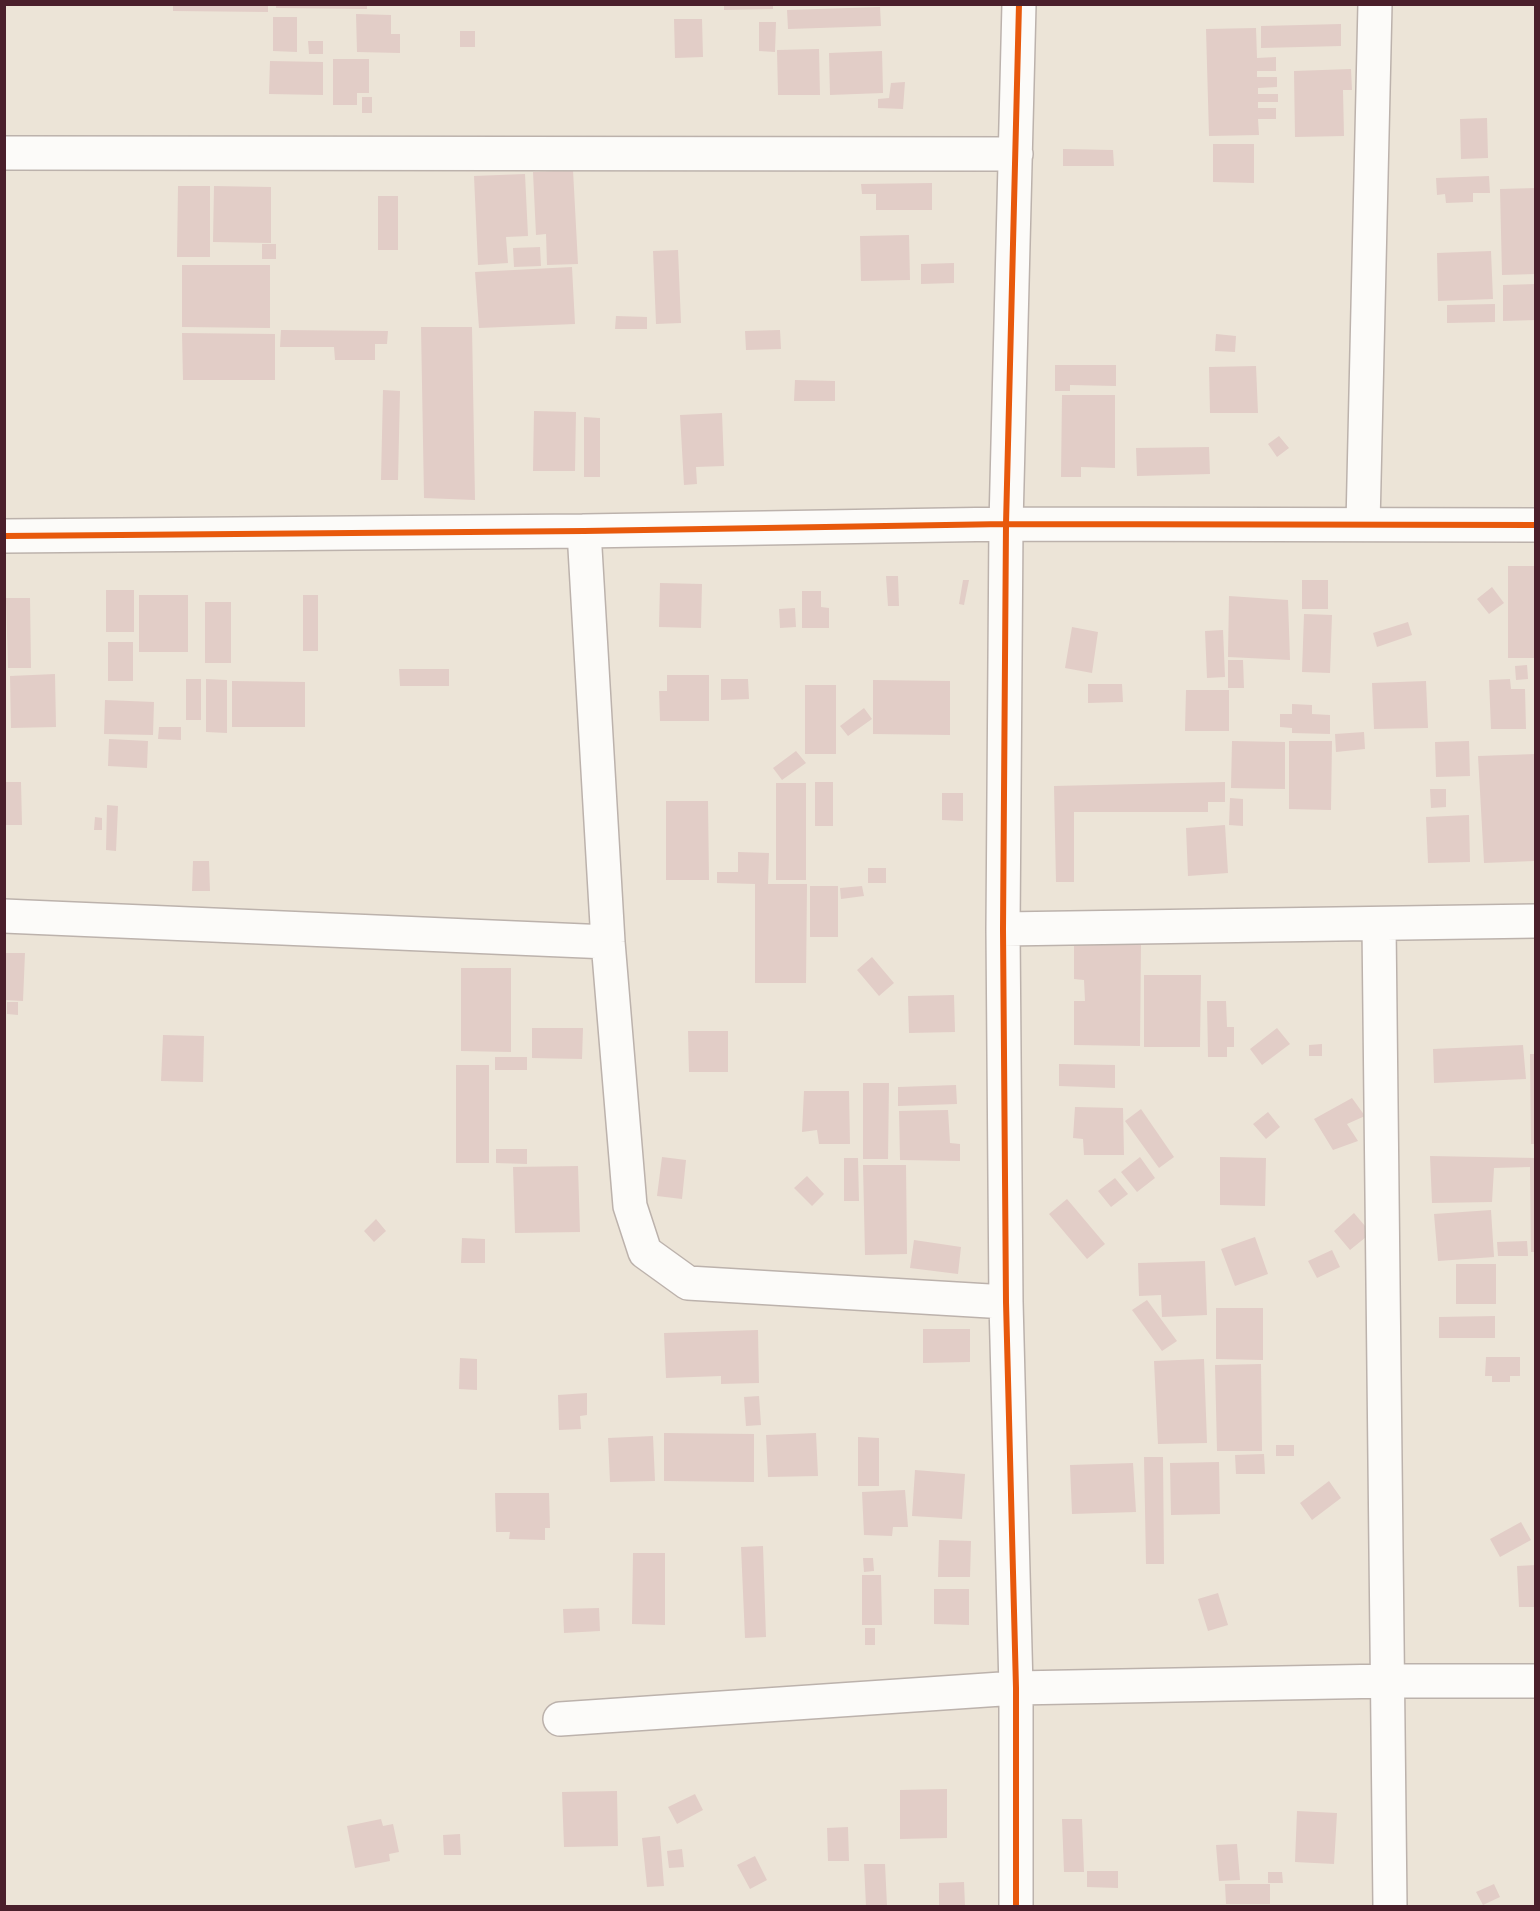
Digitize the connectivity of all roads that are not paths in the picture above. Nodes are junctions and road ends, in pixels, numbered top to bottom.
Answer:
1 (1019, 4) edge
2 (1375, 4) edge
3 (4, 153) edge
4 (1016, 154) junction
5 (1006, 524) junction
6 (1363, 525) junction
7 (1536, 525) edge
8 (584, 531) junction
9 (4, 536) edge
10 (4, 916) edge
11 (1536, 921) edge
12 (1379, 925) junction
13 (1003, 929) junction
14 (608, 942) junction
15 (1006, 1302) junction
16 (1388, 1681) junction
17 (1536, 1681) edge
18 (1016, 1688) junction
19 (560, 1719) dead end
20 (1016, 1906) edge
21 (1390, 1906) edge

1 - 4 street
2 - 6 street
3 - 4 street
4 - 5 street
5 - 6 street
5 - 8 street
5 - 13 street
6 - 7 street
8 - 9 street
8 - 14 street
10 - 14 street
11 - 12 street
12 - 13 street
12 - 16 street
13 - 15 street
14 - 15 street
15 - 18 street
16 - 17 street
16 - 18 street
16 - 21 street
18 - 19 street
18 - 20 street

